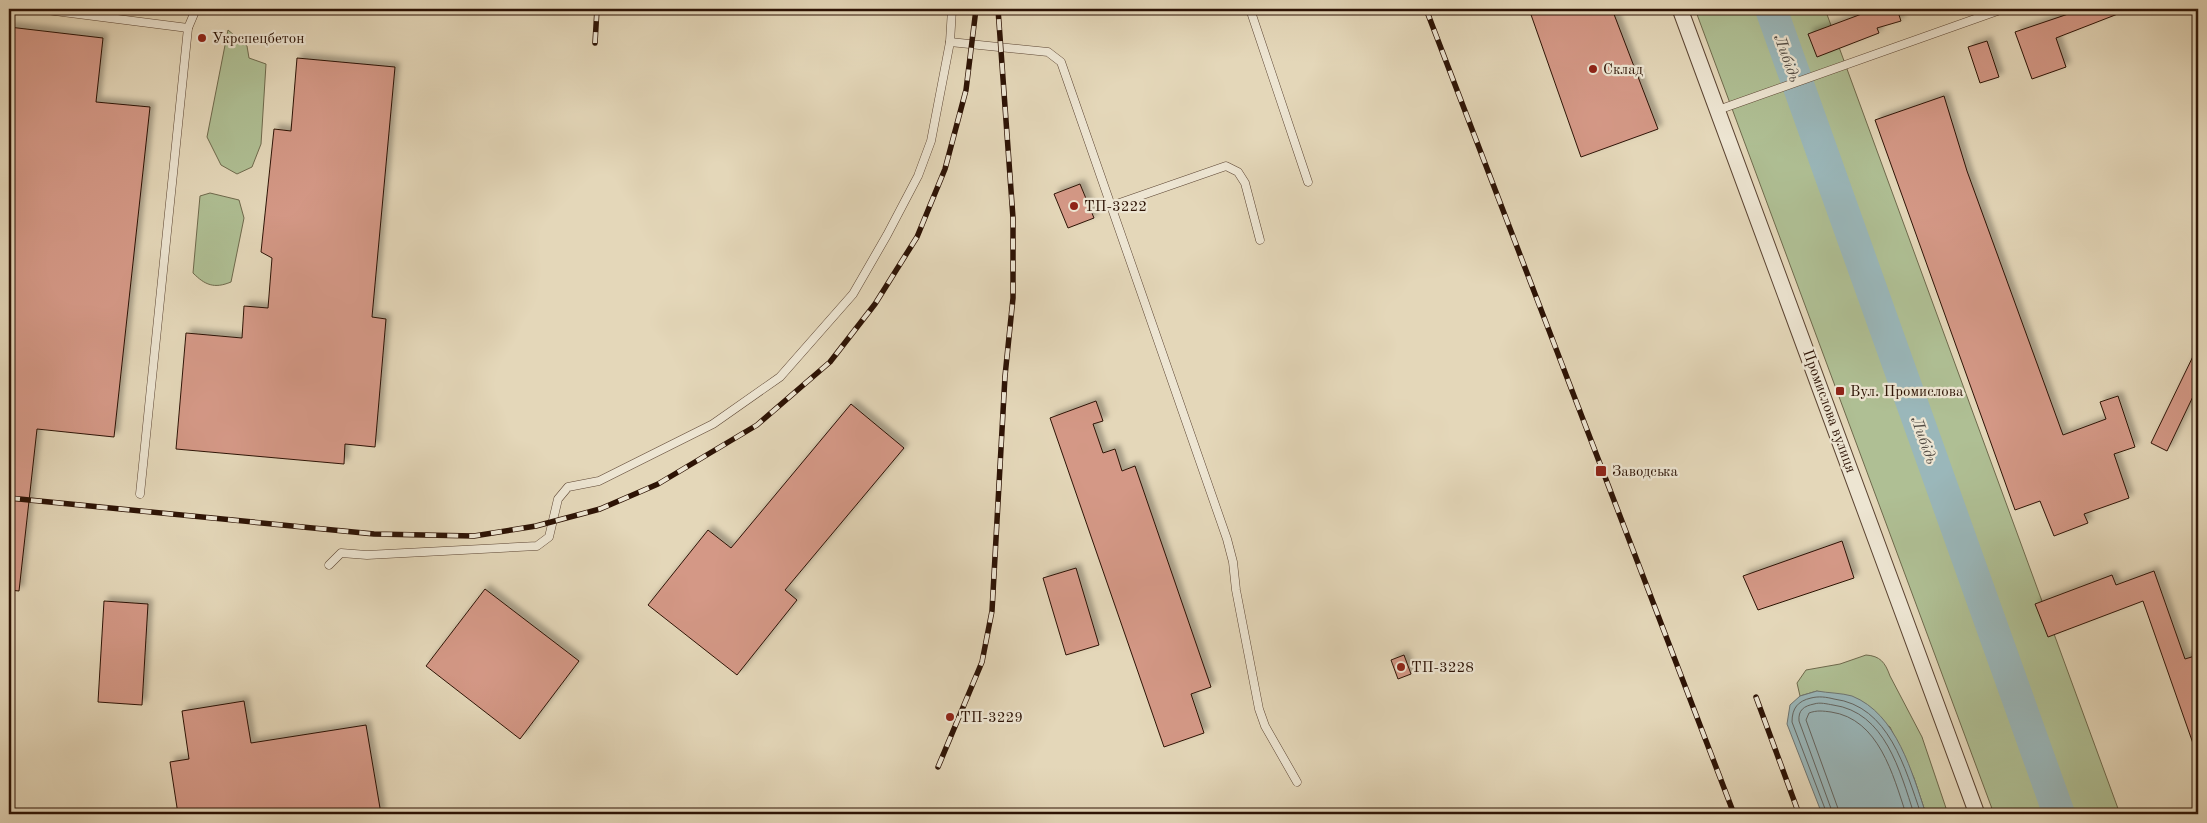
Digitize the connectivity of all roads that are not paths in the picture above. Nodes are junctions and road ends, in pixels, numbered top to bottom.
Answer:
1 (39, 9) edge
2 (196, 9) edge
3 (952, 9) edge
4 (1250, 9) edge
5 (1680, 9) edge
6 (2002, 9) edge
7 (188, 28) junction
8 (950, 42) junction
9 (1718, 110) junction
10 (1308, 182) dead end
11 (1111, 206) junction
12 (1260, 240) dead end
13 (140, 494) dead end
14 (330, 565) dead end
15 (1297, 782) dead end
16 (1977, 814) edge

1 - 7 lane
2 - 7 lane
3 - 8 lane
4 - 10 lane
5 - 9 street, Промислова вулиця
6 - 9 lane
7 - 13 lane
8 - 11 lane
8 - 14 lane
9 - 16 street, Промислова вулиця
11 - 12 lane
11 - 15 lane

